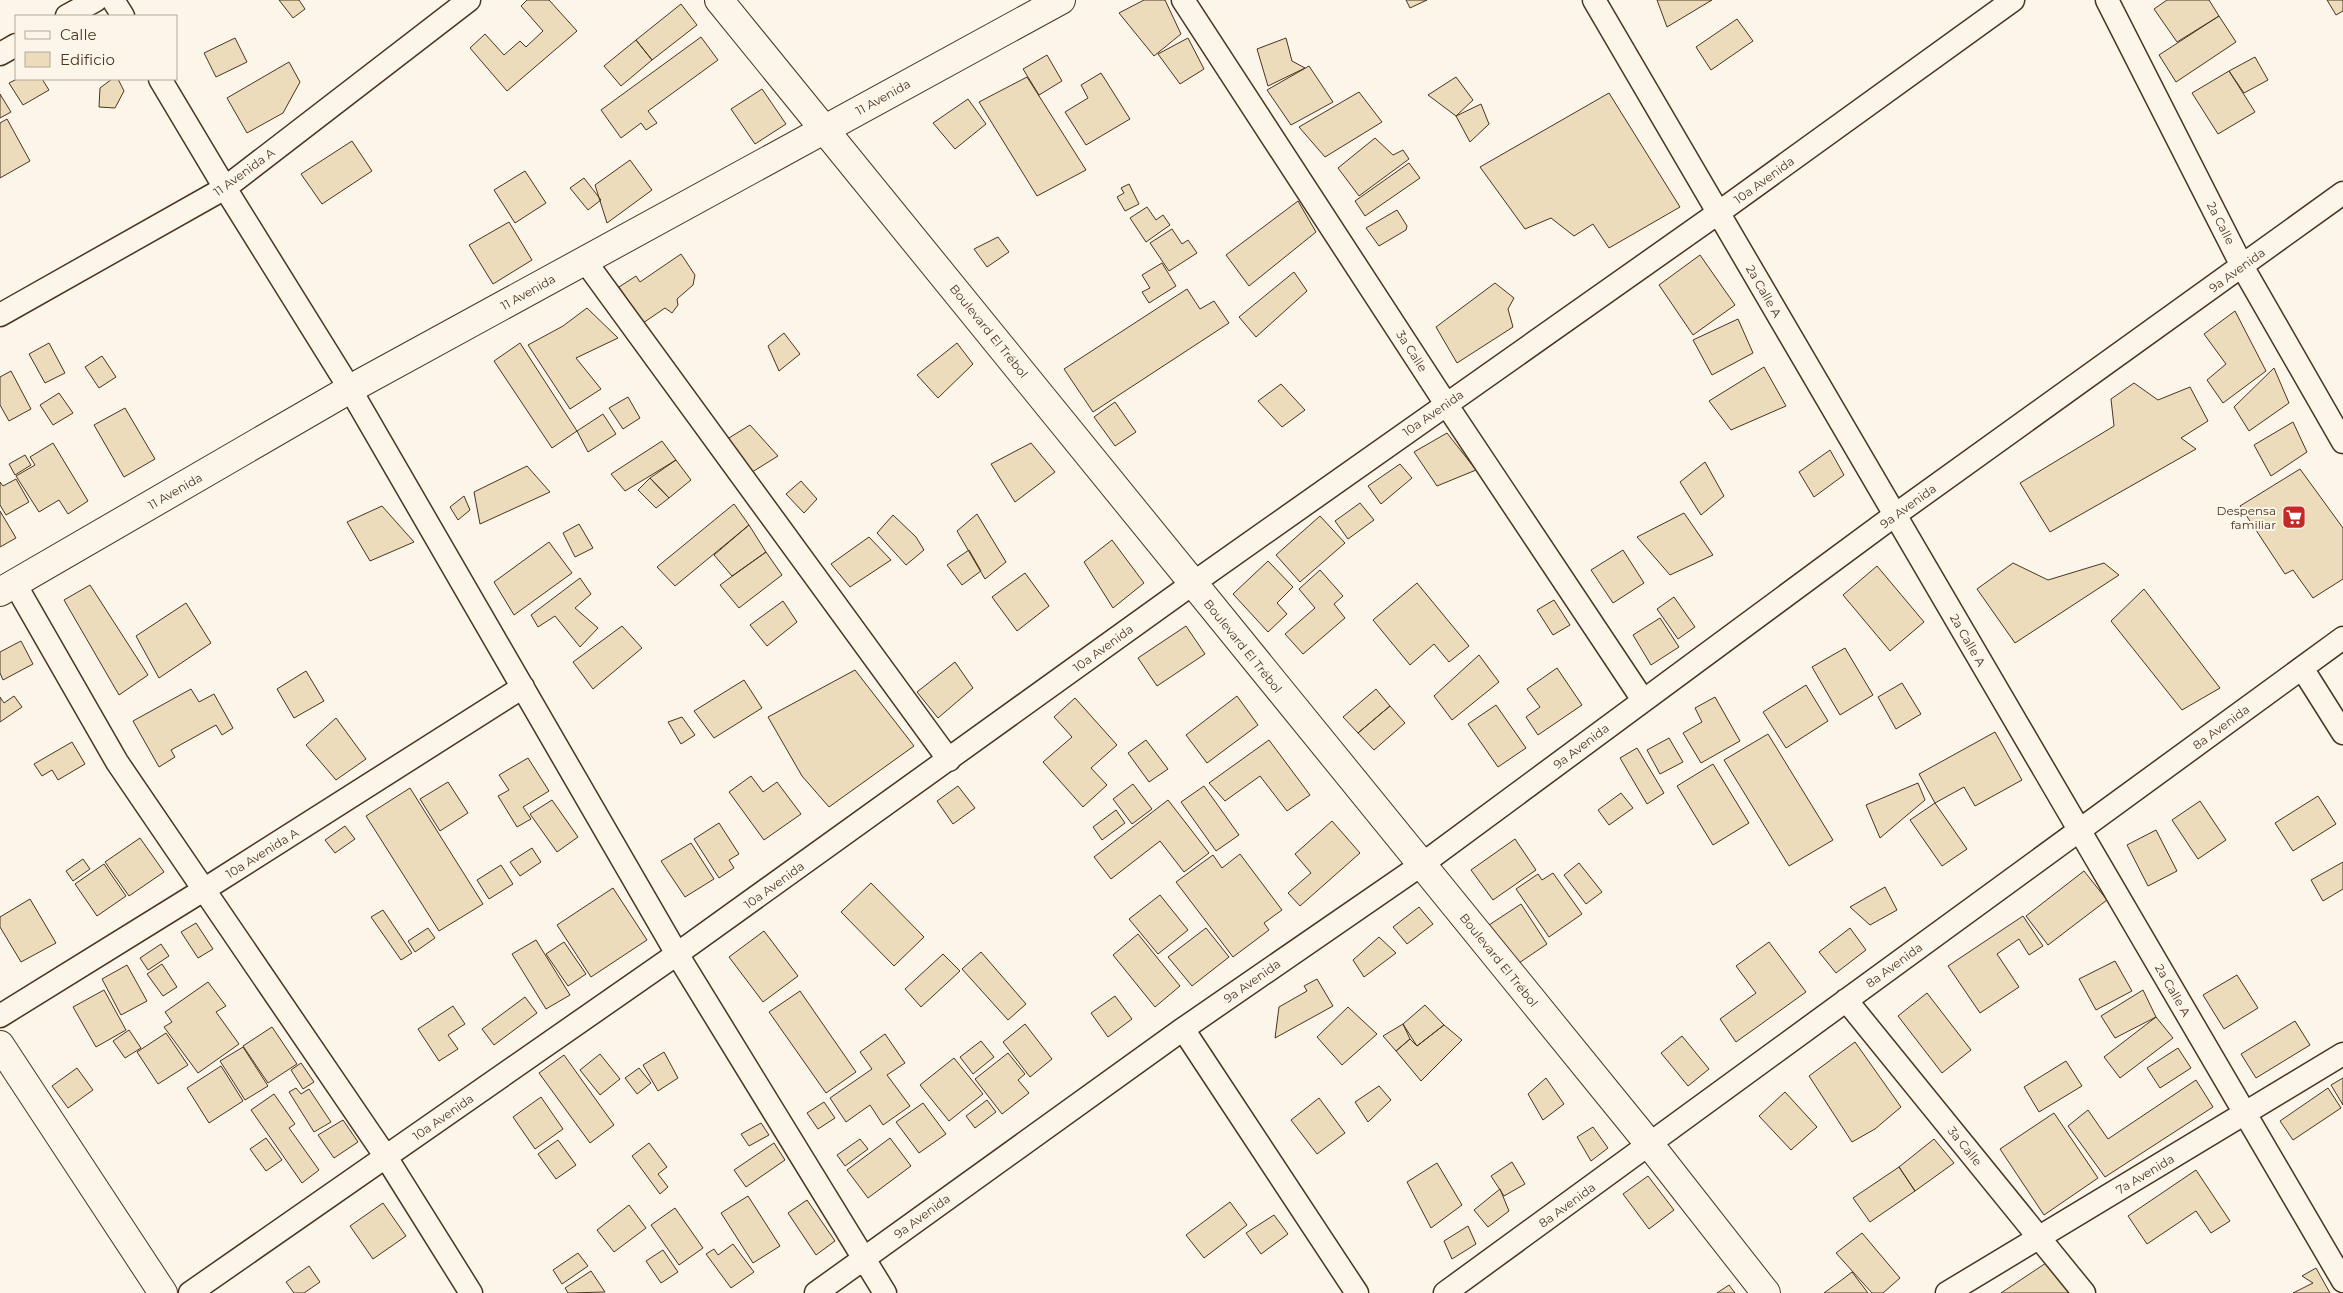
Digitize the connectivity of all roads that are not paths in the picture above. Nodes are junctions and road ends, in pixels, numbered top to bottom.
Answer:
1 (96, 0) edge
2 (113, 0) edge
3 (469, 0) edge
4 (719, 0) edge
5 (1061, 0) edge
6 (1183, 0) edge
7 (1594, 0) edge
8 (2013, 0) edge
9 (2107, 0) edge
10 (69, 15) edge
11 (122, 15) edge
12 (15, 46) edge
13 (0, 54) edge
14 (161, 80) edge
15 (826, 129) junction
16 (225, 188) junction
17 (2343, 193) edge
18 (1718, 213) junction
19 (584, 261) junction
20 (2242, 266) junction
21 (0, 316) edge
22 (350, 389) junction
23 (1446, 404) junction
24 (2343, 442) edge
25 (1895, 515) junction
26 (1192, 584) junction
27 (8, 588) edge
28 (2343, 638) edge
29 (2302, 668) junction
30 (523, 687) junction
31 (1643, 700) junction
32 (2343, 732) edge
33 (949, 760) junction
34 (2079, 830) junction
35 (1421, 865) junction
36 (205, 889) junction
37 (677, 954) junction
38 (1846, 1000) junction
39 (0, 1016) edge
40 (1183, 1029) junction
41 (0, 1045) edge
42 (2343, 1054) edge
43 (2245, 1114) junction
44 (1650, 1145) junction
45 (386, 1157) junction
46 (2040, 1238) junction
47 (863, 1259) junction
48 (2343, 1281) edge
49 (163, 1293) edge
50 (190, 1293) edge
51 (471, 1293) edge
52 (816, 1293) edge
53 (885, 1293) edge
54 (1357, 1293) edge
55 (1445, 1293) edge
56 (1766, 1293) edge
57 (1947, 1293) edge
58 (2084, 1293) edge

1 - 10 street
2 - 11 street
3 - 16 street, 11 Avenida A
4 - 15 main road, Boulevard El Trébol
5 - 15 main road, 11 Avenida
6 - 23 street, 3a Calle
7 - 18 street, 2a Calle A
8 - 18 street, 10a Avenida
9 - 20 street, 2a Calle
12 - 13 street
14 - 16 street
15 - 19 main road, 11 Avenida
15 - 26 main road, Boulevard El Trébol
16 - 21 street, 11 Avenida A
16 - 22 street
17 - 20 street, 9a Avenida
18 - 23 street, 10a Avenida
18 - 25 street, 2a Calle A
19 - 22 main road, 11 Avenida
19 - 33 street
20 - 24 street, 2a Calle
20 - 25 street, 9a Avenida
22 - 27 main road, 11 Avenida
22 - 30 street
23 - 26 street, 10a Avenida
23 - 31 street, 3a Calle
25 - 31 street, 9a Avenida
25 - 34 street, 2a Calle A
26 - 33 street, 10a Avenida
26 - 35 main road, Boulevard El Trébol
27 - 36 street
28 - 29 street, 8a Avenida
29 - 32 street
29 - 34 street, 8a Avenida
30 - 36 street, 10a Avenida A
30 - 37 street
31 - 35 street, 9a Avenida
33 - 37 street, 10a Avenida
34 - 38 street, 8a Avenida
34 - 43 street, 2a Calle A
35 - 40 street, 9a Avenida
35 - 44 main road, Boulevard El Trébol
36 - 39 street, 10a Avenida A
36 - 45 street
37 - 45 street, 10a Avenida
37 - 47 street
38 - 44 street, 8a Avenida
38 - 46 street, 3a Calle
40 - 47 street, 9a Avenida
40 - 54 street
41 - 49 main road
42 - 43 street, 7a Avenida
43 - 46 street, 7a Avenida
43 - 48 street, 2a Calle A
44 - 55 street, 8a Avenida
44 - 56 main road, Boulevard El Trébol
45 - 50 street, 10a Avenida
45 - 51 street
46 - 57 street, 7a Avenida
46 - 58 street, 3a Calle
47 - 52 street, 9a Avenida
47 - 53 street

